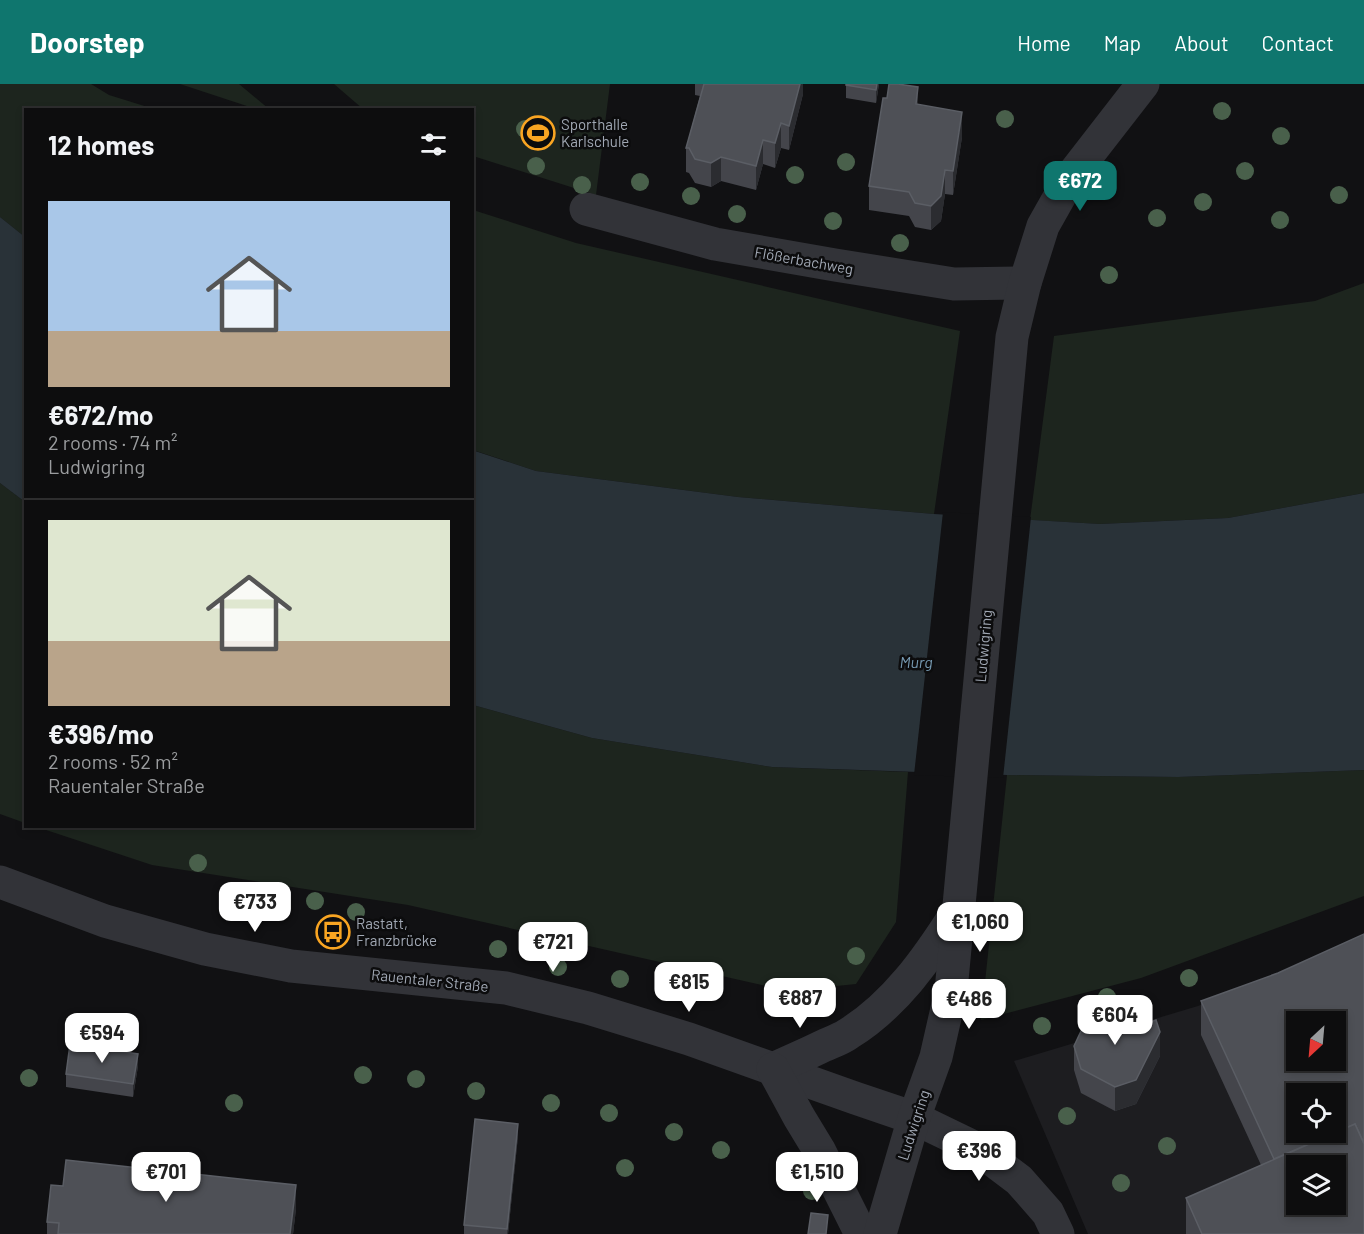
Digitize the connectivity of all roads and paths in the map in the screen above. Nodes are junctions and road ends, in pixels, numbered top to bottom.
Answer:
1 (1143, 84) edge
2 (586, 209) dead end
3 (1025, 284) junction
4 (0, 882) edge
5 (958, 910) junction
6 (773, 1069) junction
7 (914, 1118) junction
8 (861, 1234) edge
9 (880, 1234) edge
10 (1058, 1234) edge

1 - 3 street, Ludwigring
2 - 3 street, Flößerbachweg
3 - 5 street, Ludwigring
4 - 6 street, Rauentaler Straße
5 - 6 street
5 - 7 street, Ludwigring
6 - 7 street, Rauentaler Straße
6 - 8 street
7 - 9 street, Ludwigring
7 - 10 street, Rauentaler Straße

